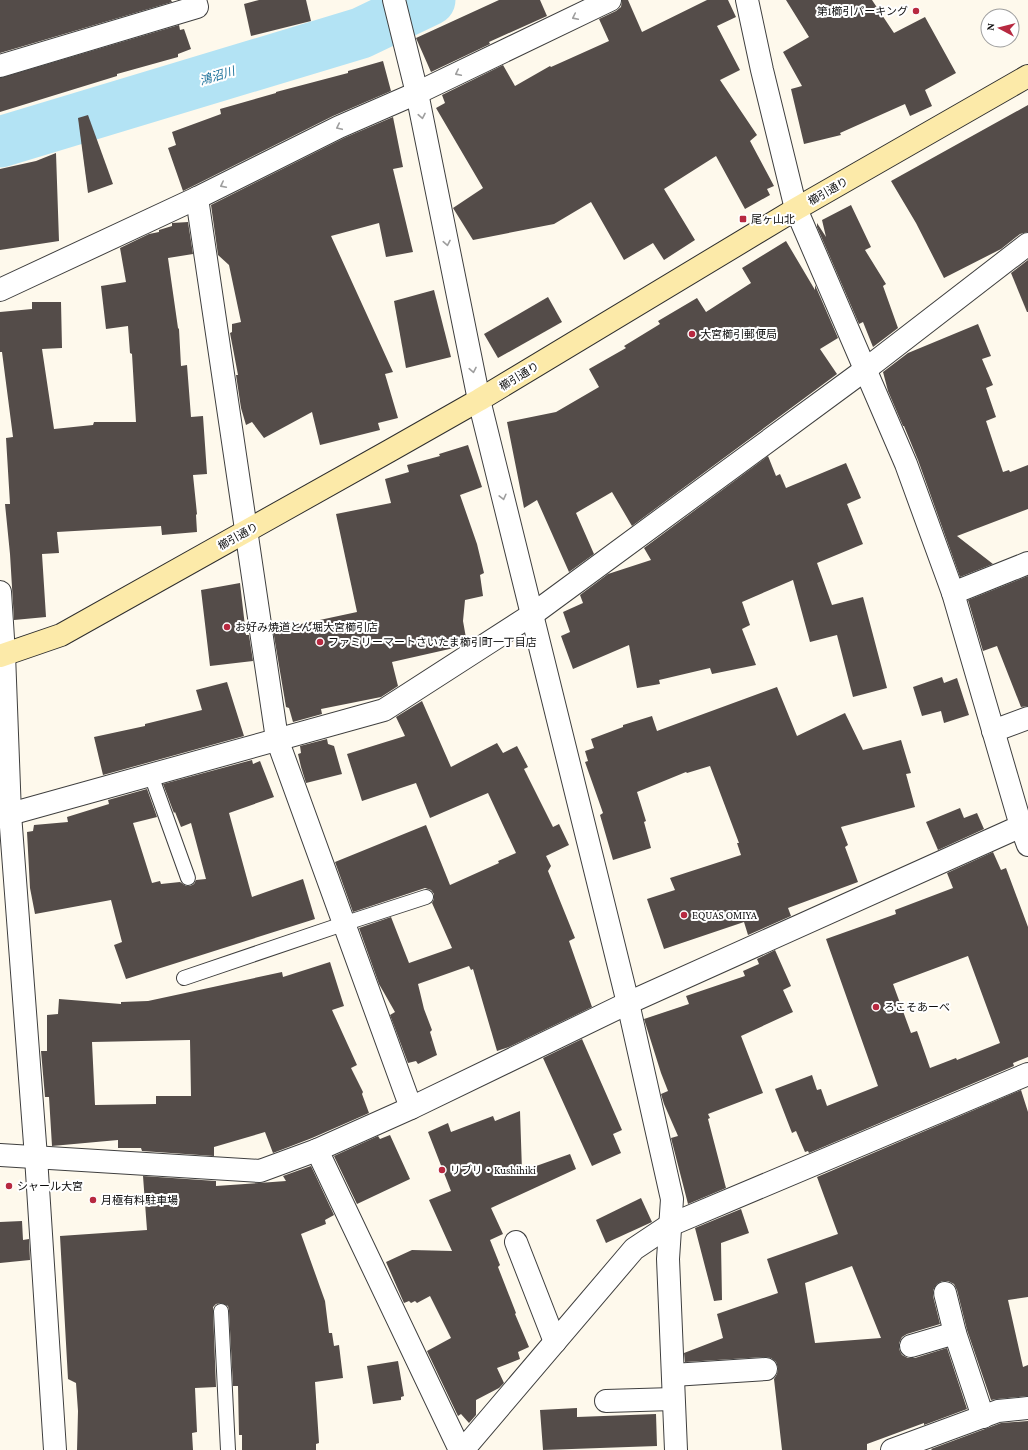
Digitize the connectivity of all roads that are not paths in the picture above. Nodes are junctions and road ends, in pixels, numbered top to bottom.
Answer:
1 (195, 0) edge
2 (610, 0) edge
3 (747, 0) edge
4 (394, 2) edge
5 (0, 66) edge
6 (1028, 76) edge
7 (417, 93) junction
8 (197, 198) junction
9 (796, 209) junction
10 (1028, 244) edge
11 (0, 290) edge
12 (866, 369) junction
13 (479, 400) junction
14 (246, 532) junction
15 (1028, 563) edge
16 (0, 592) edge
17 (953, 592) junction
18 (532, 614) junction
19 (2, 655) edge
20 (1028, 718) edge
21 (993, 731) junction
22 (277, 739) junction
23 (151, 774) junction
24 (5, 814) edge
25 (1026, 832) edge
26 (188, 878) dead end
27 (426, 897) dead end
28 (343, 924) junction
29 (184, 978) dead end
30 (628, 1003) junction
31 (1028, 1074) edge
32 (411, 1108) junction
33 (317, 1150) junction
34 (0, 1155) edge
35 (36, 1157) junction
36 (670, 1225) junction
37 (516, 1242) dead end
38 (945, 1293) dead end
39 (221, 1311) dead end
40 (955, 1333) junction
41 (555, 1342) junction
42 (911, 1346) dead end
43 (766, 1369) dead end
44 (673, 1375) junction
45 (674, 1399) junction
46 (606, 1401) dead end
47 (1028, 1408) edge
48 (983, 1417) junction
49 (55, 1450) edge
50 (228, 1450) edge
51 (460, 1450) edge
52 (463, 1450) edge
53 (676, 1450) edge
54 (892, 1450) edge

1 - 5 street
2 -> 7 street
3 - 9 street
4 - 7 street
6 - 9 street, 櫛引通り
7 -> 8 street
7 -> 13 street
8 - 11 street
8 - 14 street
9 - 12 street
9 - 13 street, 櫛引通り
10 - 12 street
12 - 17 street
12 - 18 street
13 - 14 street, 櫛引通り
13 -> 18 street
14 - 19 street, 櫛引通り
14 - 22 street
15 - 17 street
16 - 19 street
17 - 21 street
18 - 22 street
18 - 30 street
19 - 24 street
20 - 21 street
21 - 25 street
22 - 23 street
22 - 28 street
23 - 24 street
23 - 26 lane
24 - 35 street
25 - 30 street
27 - 28 lane
28 - 29 lane
28 - 32 street
30 - 32 street
30 - 36 street
31 - 36 street
32 - 33 street
33 - 35 street
33 - 51 street
34 - 35 street
35 - 49 street
36 - 41 street
36 - 44 street
37 - 41 street
38 - 40 street
39 - 50 lane
40 - 42 street
40 - 48 street
41 - 52 street
43 - 44 street
44 - 45 street
45 - 46 street
45 - 53 street
47 - 48 street
48 - 54 street

